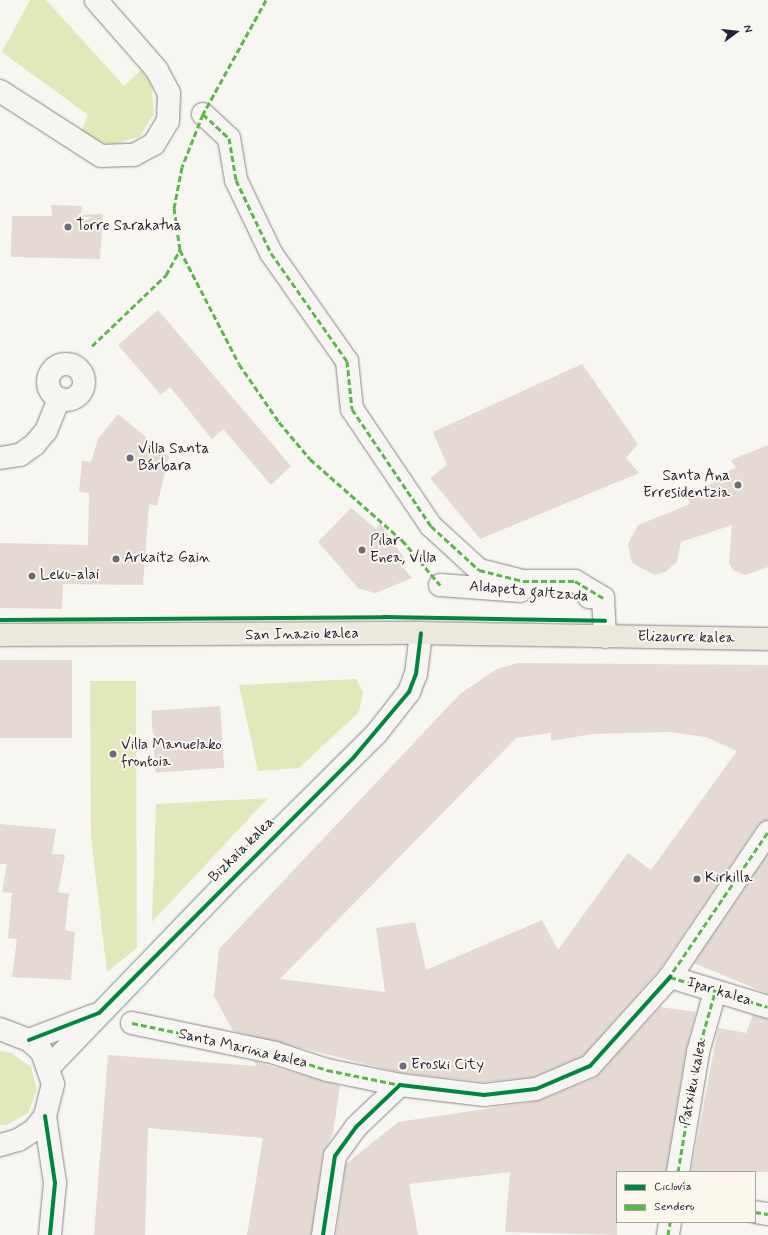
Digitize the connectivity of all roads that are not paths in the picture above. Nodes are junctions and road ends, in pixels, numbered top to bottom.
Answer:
1 (96, 0) edge
2 (0, 91) edge
3 (203, 114) dead end
4 (59, 399) dead end
5 (0, 458) edge
6 (440, 585) dead end
7 (603, 598) junction
8 (421, 633) junction
9 (0, 635) edge
10 (604, 637) junction
11 (768, 639) edge
12 (768, 832) edge
13 (670, 977) junction
14 (715, 992) junction
15 (768, 1007) edge
16 (99, 1013) junction
17 (132, 1023) dead end
18 (0, 1029) edge
19 (29, 1040) junction
20 (49, 1067) junction
21 (400, 1085) junction
22 (45, 1116) junction
23 (0, 1145) edge
24 (678, 1171) edge
25 (756, 1212) edge
26 (768, 1214) edge
27 (670, 1223) edge
28 (50, 1235) edge
29 (323, 1235) edge
30 (668, 1235) edge

1 - 2 street
3 - 7 street
4 - 5 street
6 - 7 street, Aldapeta galtzada
7 - 10 street, Aldapeta galtzada
8 - 9 main road, San Inazio kalea
8 - 10 main road, San Inazio kalea
8 - 16 street, Bizkaia kalea
10 - 11 main road, Elizaurre kalea
12 - 13 street, Santa Marina kalea
13 - 14 street, Ipar kalea
13 - 21 street, Santa Marina kalea
14 - 15 street, Ipar kalea
14 - 24 street, Patxiku kalea
16 - 19 street, Bizkaia kalea
16 - 20 street, Bizkaia kalea
17 - 21 street, Santa Marina kalea
18 - 19 street
19 - 20 street
20 - 22 street
21 - 29 street
22 - 23 street
22 - 28 street
25 - 26 street
27 - 30 street

